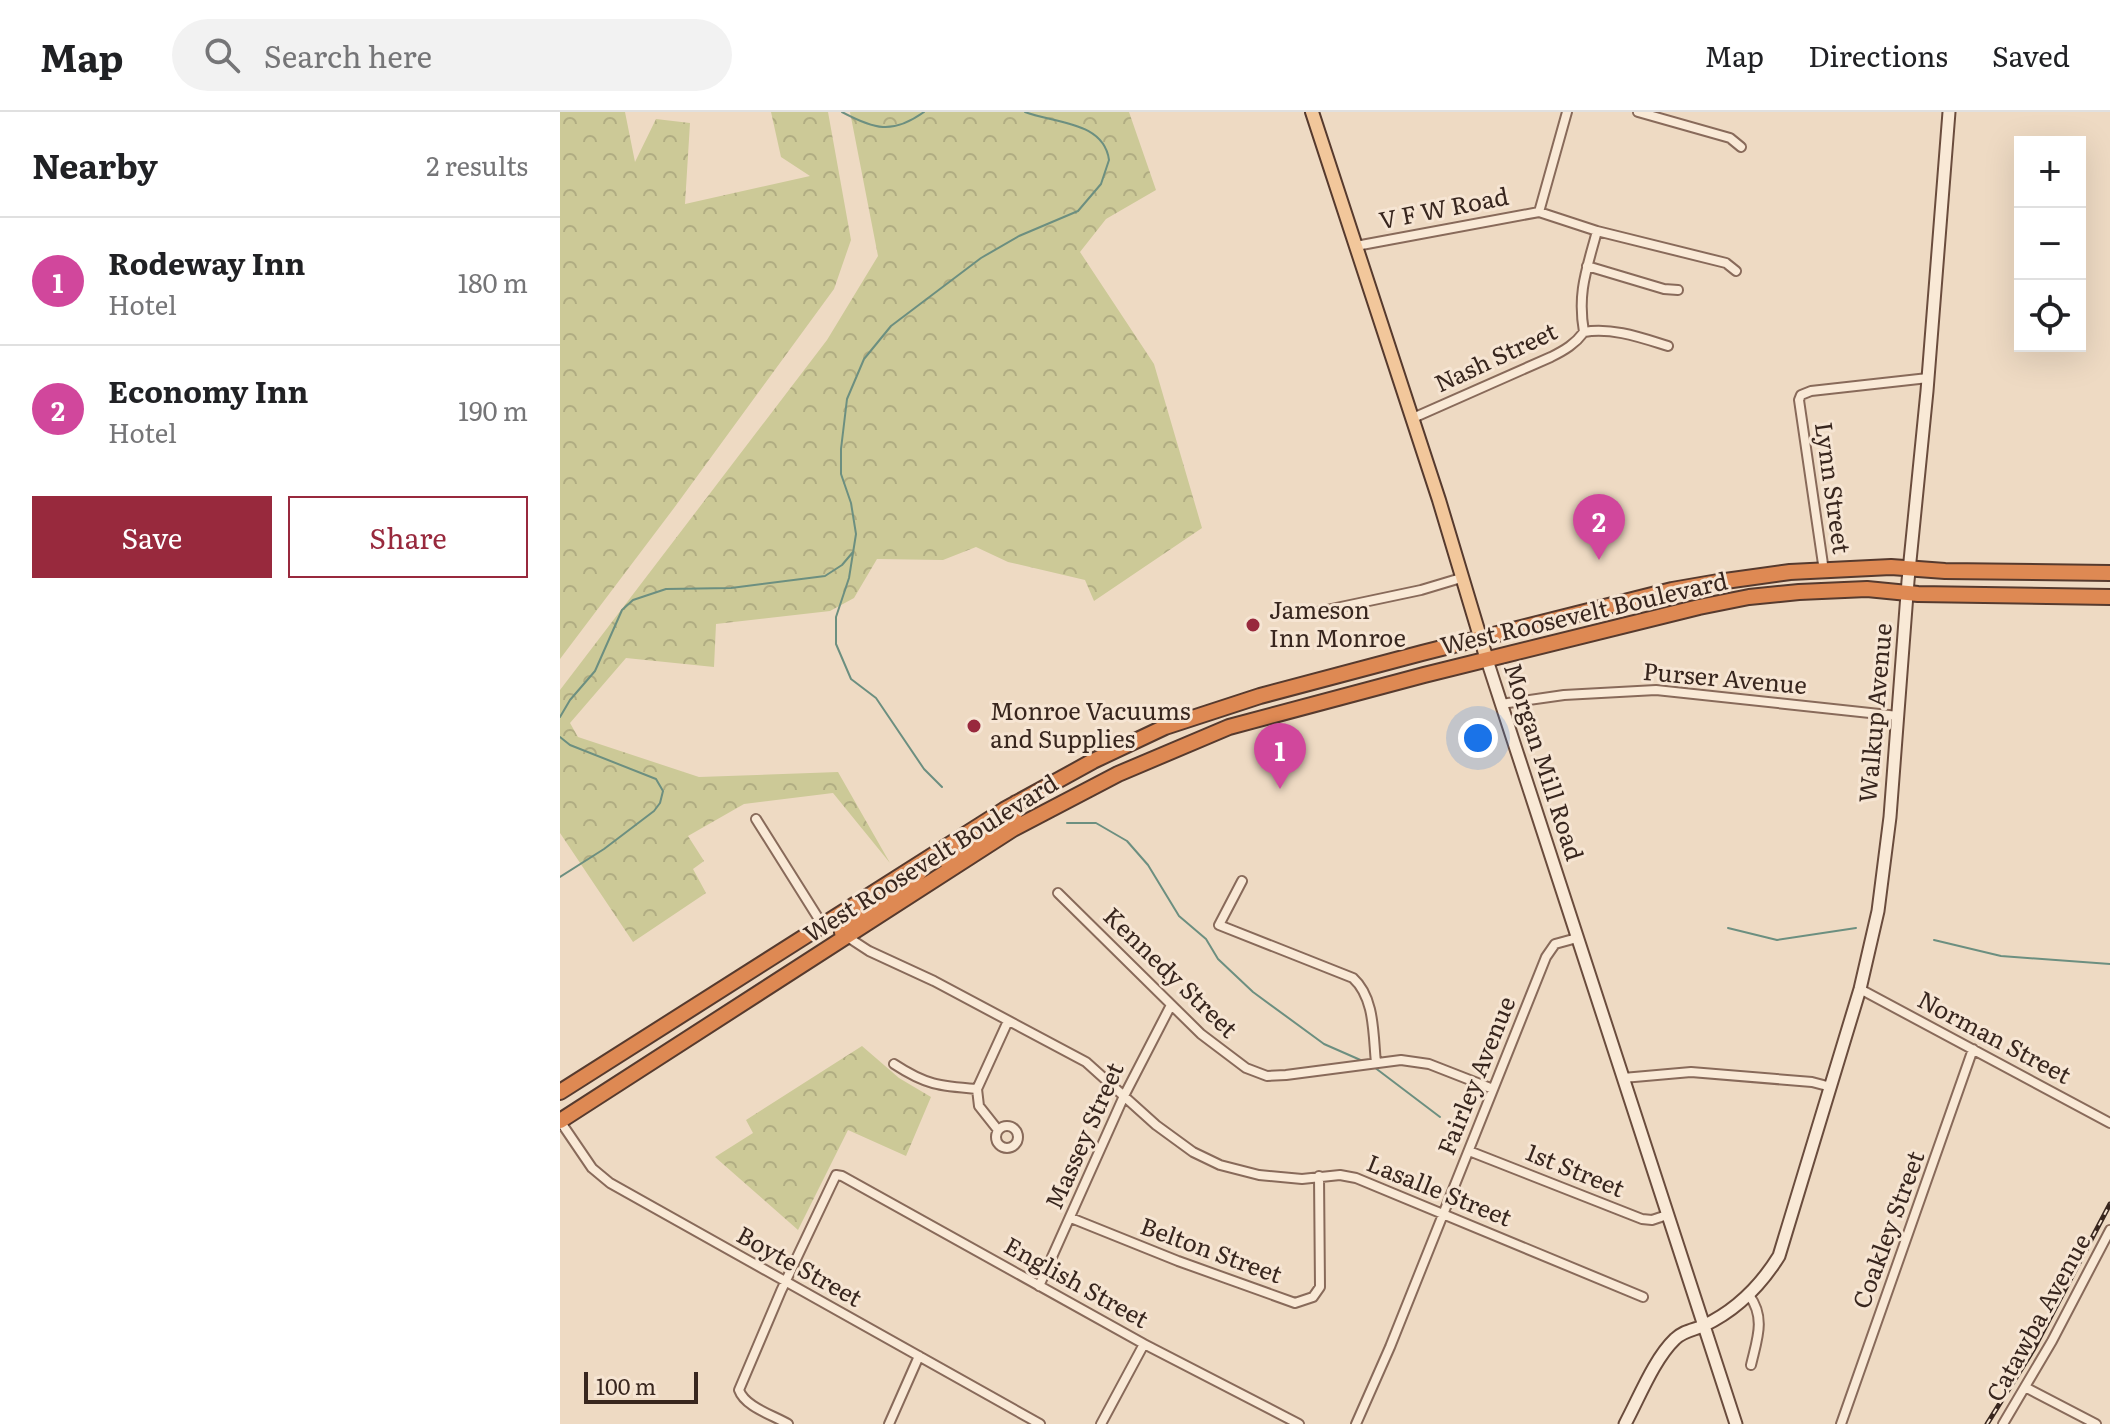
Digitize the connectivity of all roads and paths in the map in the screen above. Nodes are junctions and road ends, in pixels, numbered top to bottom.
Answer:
1 (1312, 112) edge
2 (1567, 112) edge
3 (1638, 112) edge
4 (1949, 112) edge
5 (1662, 115) edge
6 (1741, 147) dead end
7 (1539, 212) junction
8 (1597, 231) junction
9 (1356, 246) junction
10 (1587, 266) junction
11 (1736, 271) dead end
12 (1678, 290) dead end
13 (1584, 332) junction
14 (1668, 346) dead end
15 (1928, 378) junction
16 (1413, 418) junction
17 (1909, 568) junction
18 (1824, 571) junction
19 (2110, 573) edge
20 (1461, 578) junction
21 (1907, 593) junction
22 (2110, 597) edge
23 (1298, 616) dead end
24 (1480, 639) junction
25 (1487, 660) junction
26 (1501, 704) junction
27 (1898, 716) junction
28 (1016, 803) junction
29 (756, 819) dead end
30 (959, 838) junction
31 (1242, 881) dead end
32 (1058, 893) dead end
33 (901, 901) junction
34 (822, 924) junction
35 (846, 936) junction
36 (1577, 938) junction
37 (1860, 989) junction
38 (1171, 1005) junction
39 (1008, 1021) junction
40 (1973, 1049) junction
41 (1376, 1063) junction
42 (894, 1064) dead end
43 (1623, 1078) junction
44 (1831, 1087) junction
45 (977, 1089) junction
46 (1493, 1089) junction
47 (560, 1092) edge
48 (1124, 1096) junction
49 (560, 1121) edge
50 (2110, 1123) edge
51 (998, 1130) dead end
52 (1469, 1151) junction
53 (1319, 1176) junction
54 (1444, 1213) junction
55 (1667, 1215) junction
56 (1071, 1218) junction
57 (2110, 1230) edge
58 (785, 1282) junction
59 (1039, 1286) junction
60 (1749, 1295) junction
61 (1643, 1297) dead end
62 (1703, 1326) junction
63 (1144, 1344) junction
64 (919, 1356) junction
65 (1751, 1365) dead end
66 (2025, 1387) junction
67 (1026, 1420) edge
68 (1734, 1423) edge
69 (1845, 1423) edge
70 (788, 1424) edge
71 (889, 1424) edge
72 (1040, 1424) edge
73 (1101, 1424) edge
74 (1299, 1424) edge
75 (1356, 1424) edge
76 (1625, 1424) edge
77 (2003, 1424) edge
78 (2096, 1424) edge

1 - 9 main road, Morgan Mill Road
2 - 7 street
3 - 5 street
4 - 15 street, Walkup Avenue
5 - 6 street
7 - 8 street
7 - 9 street, V F W Road
8 - 10 street, Nash Street
8 - 11 street
9 - 16 main road, Morgan Mill Road
10 - 12 street
10 - 13 street, Nash Street
13 - 14 street
13 - 16 street, Nash Street
15 - 17 street, Walkup Avenue
15 - 18 street, Lynn Street
16 - 20 main road, Morgan Mill Road
17 - 18 highway, West Roosevelt Boulevard
17 - 19 highway, West Roosevelt Boulevard
17 - 21 street, Walkup Avenue
18 - 24 highway, West Roosevelt Boulevard
20 - 23 street
20 - 24 main road, Morgan Mill Road
21 - 22 highway, West Roosevelt Boulevard
21 - 25 highway, West Roosevelt Boulevard
21 - 27 street, Walkup Avenue
24 - 25 main road, Morgan Mill Road
24 - 28 highway, West Roosevelt Boulevard
25 - 26 street, Morgan Mill Road
25 - 33 highway, West Roosevelt Boulevard
26 - 27 street, Purser Avenue
26 - 36 street, Morgan Mill Road
27 - 37 street, Walkup Avenue
28 - 30 highway, West Roosevelt Boulevard
28 - 33 highway
29 - 34 street
30 - 34 highway, West Roosevelt Boulevard
30 - 35 highway
31 - 41 street
32 - 38 street, Kennedy Street
33 - 35 highway, West Roosevelt Boulevard
34 - 47 highway, West Roosevelt Boulevard
35 - 39 street, Lasalle Street
35 - 49 highway, West Roosevelt Boulevard
36 - 43 street, Morgan Mill Road
36 - 46 street, Fairley Avenue
37 - 40 street, Norman Street
37 - 44 street, Walkup Avenue
38 - 41 street, Kennedy Street
38 - 48 street, Massey Street
39 - 45 street
39 - 48 street, Lasalle Street
40 - 50 street, Norman Street
40 - 69 street, Coakley Street
41 - 46 street, Kennedy Street
42 - 45 street
43 - 44 street
43 - 55 street, Morgan Mill Road
44 - 60 street, Walkup Avenue
45 - 51 street
46 - 52 street, Fairley Avenue
48 - 53 street, Lasalle Street
48 - 56 street, Massey Street
49 - 58 street, Boyte Street
52 - 54 street, Fairley Avenue
52 - 55 street, 1st Street
53 - 54 street, Lasalle Street
53 - 56 street, Belton Street
54 - 61 street, Lasalle Street
54 - 75 street, Fairley Avenue
55 - 62 street, Morgan Mill Road
56 - 59 street, Massey Street
57 - 66 street, Catawba Avenue
58 - 59 street, English Street
58 - 64 street, Boyte Street
58 - 70 street
59 - 63 street, English Street
60 - 62 street, Walkup Avenue
60 - 65 street
62 - 68 street, Morgan Mill Road
62 - 76 street, Walkup Avenue
63 - 73 street
63 - 74 street, English Street
64 - 67 street, Boyte Street
64 - 71 street
66 - 77 street, Catawba Avenue
66 - 78 street
67 - 72 street, Boyte Street

